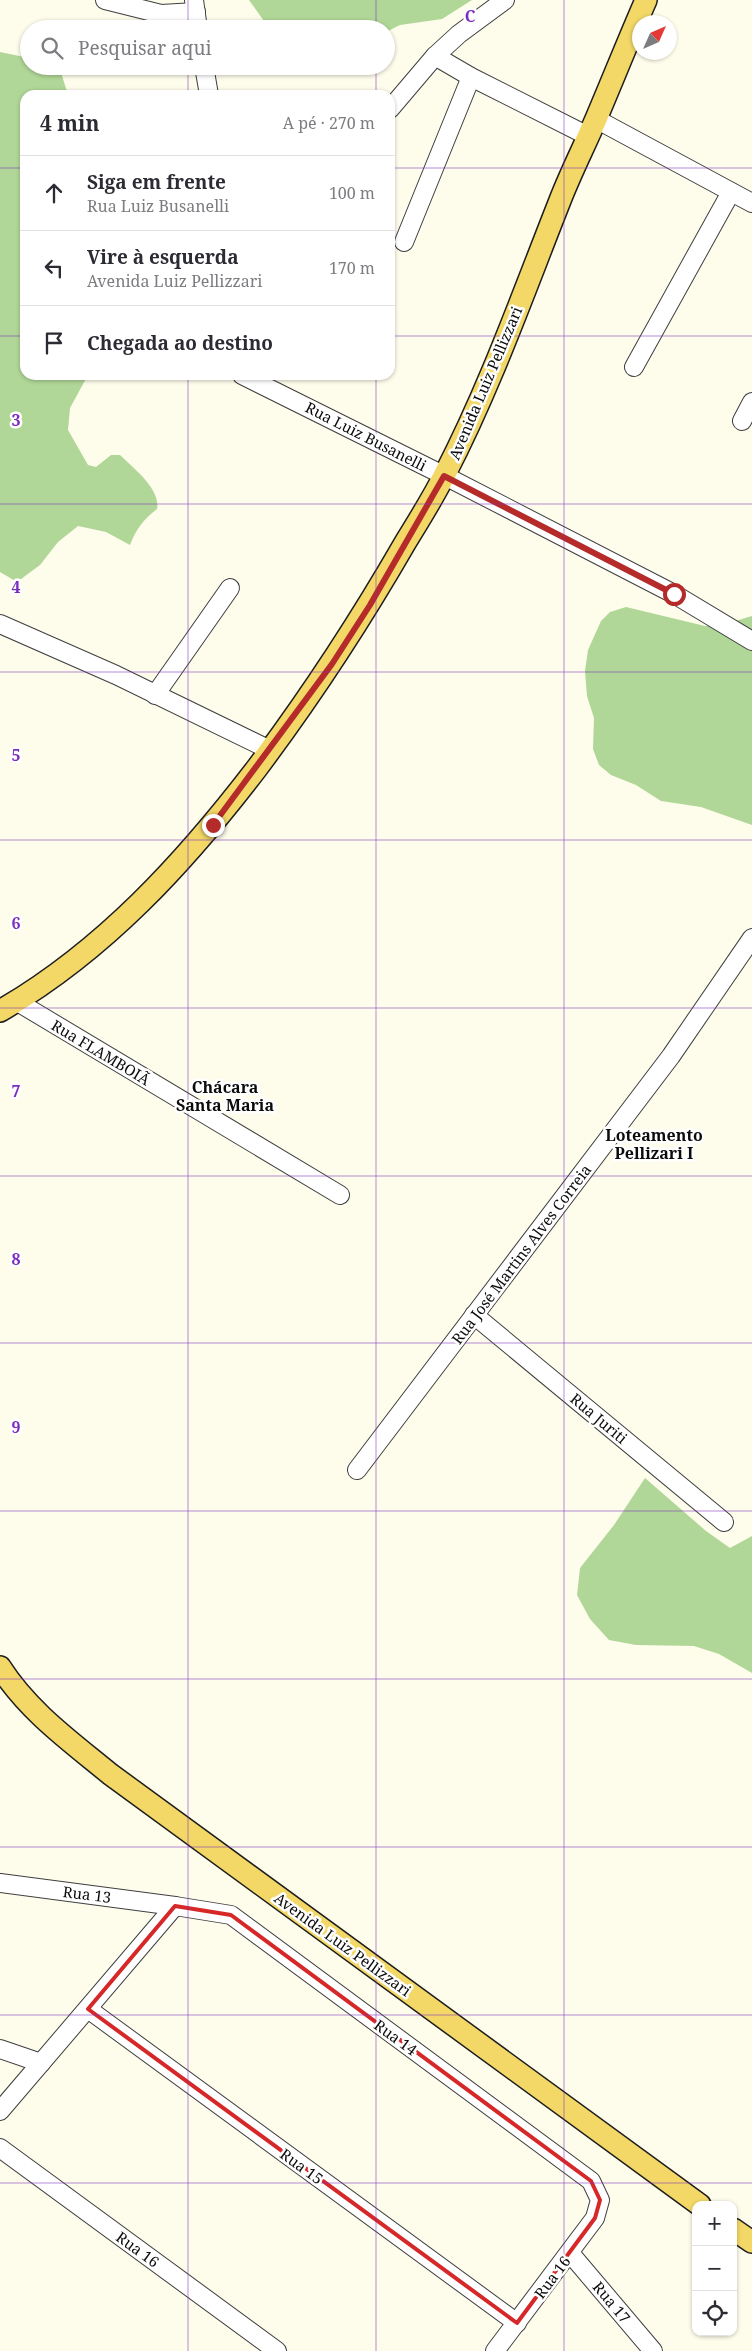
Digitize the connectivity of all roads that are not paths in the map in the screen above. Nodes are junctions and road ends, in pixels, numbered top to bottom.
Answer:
1 (105, 0) edge
2 (505, 0) edge
3 (646, 0) edge
4 (196, 14) edge
5 (435, 56) junction
6 (206, 75) edge
7 (471, 77) junction
8 (208, 90) edge
9 (395, 103) edge
10 (592, 128) junction
11 (731, 192) junction
12 (752, 203) edge
13 (404, 242) dead end
14 (634, 367) dead end
15 (252, 380) edge
16 (752, 402) edge
17 (742, 420) dead end
18 (444, 476) junction
19 (230, 588) dead end
20 (0, 624) edge
21 (752, 641) edge
22 (155, 695) junction
23 (270, 750) junction
24 (752, 938) edge
25 (8, 1006) edge
26 (340, 1195) dead end
27 (474, 1315) junction
28 (357, 1470) dead end
29 (724, 1522) dead end
30 (0, 1667) edge
31 (0, 1883) edge
32 (175, 1906) junction
33 (88, 2009) junction
34 (0, 2049) edge
35 (41, 2063) junction
36 (0, 2110) edge
37 (0, 2148) edge
38 (600, 2200) joint
39 (695, 2201) edge
40 (737, 2232) edge
41 (752, 2242) edge
42 (570, 2253) junction
43 (517, 2323) junction
44 (277, 2351) edge
45 (496, 2351) edge
46 (653, 2351) edge

1 - 4 street
2 - 5 street
3 - 10 main road, Avenida Luiz Pellizzari
5 - 7 street
5 - 9 street
6 - 8 street
7 - 10 street
7 - 13 street
10 - 11 street
10 - 18 main road, Avenida Luiz Pellizzari
11 - 12 street
11 - 14 street
15 - 18 street, Rua Luiz Busanelli
16 - 17 street
18 - 21 street, Rua Luiz Busanelli
18 - 23 main road, Avenida Luiz Pellizzari
19 - 22 street
20 - 22 street
22 - 23 street
23 - 25 main road, Avenida Luiz Pellizzari
24 - 27 street, Rua José Martins Alves Correia
25 - 26 street, Rua FLAMBOIÃ
27 - 28 street, Rua José Martins Alves Correia
27 - 29 street, Rua Juriti
30 - 39 main road, Avenida Luiz Pellizzari
31 - 32 street, Rua 13
32 - 33 street
32 - 38 street, Rua 14
33 - 35 street
33 - 43 street, Rua 15
34 - 35 street
35 - 36 street
37 - 44 street, Rua 16
38 - 42 street, Rua 16
40 - 41 main road
42 - 43 street, Rua 16
42 - 46 street, Rua 17
43 - 45 street, Rua 16

